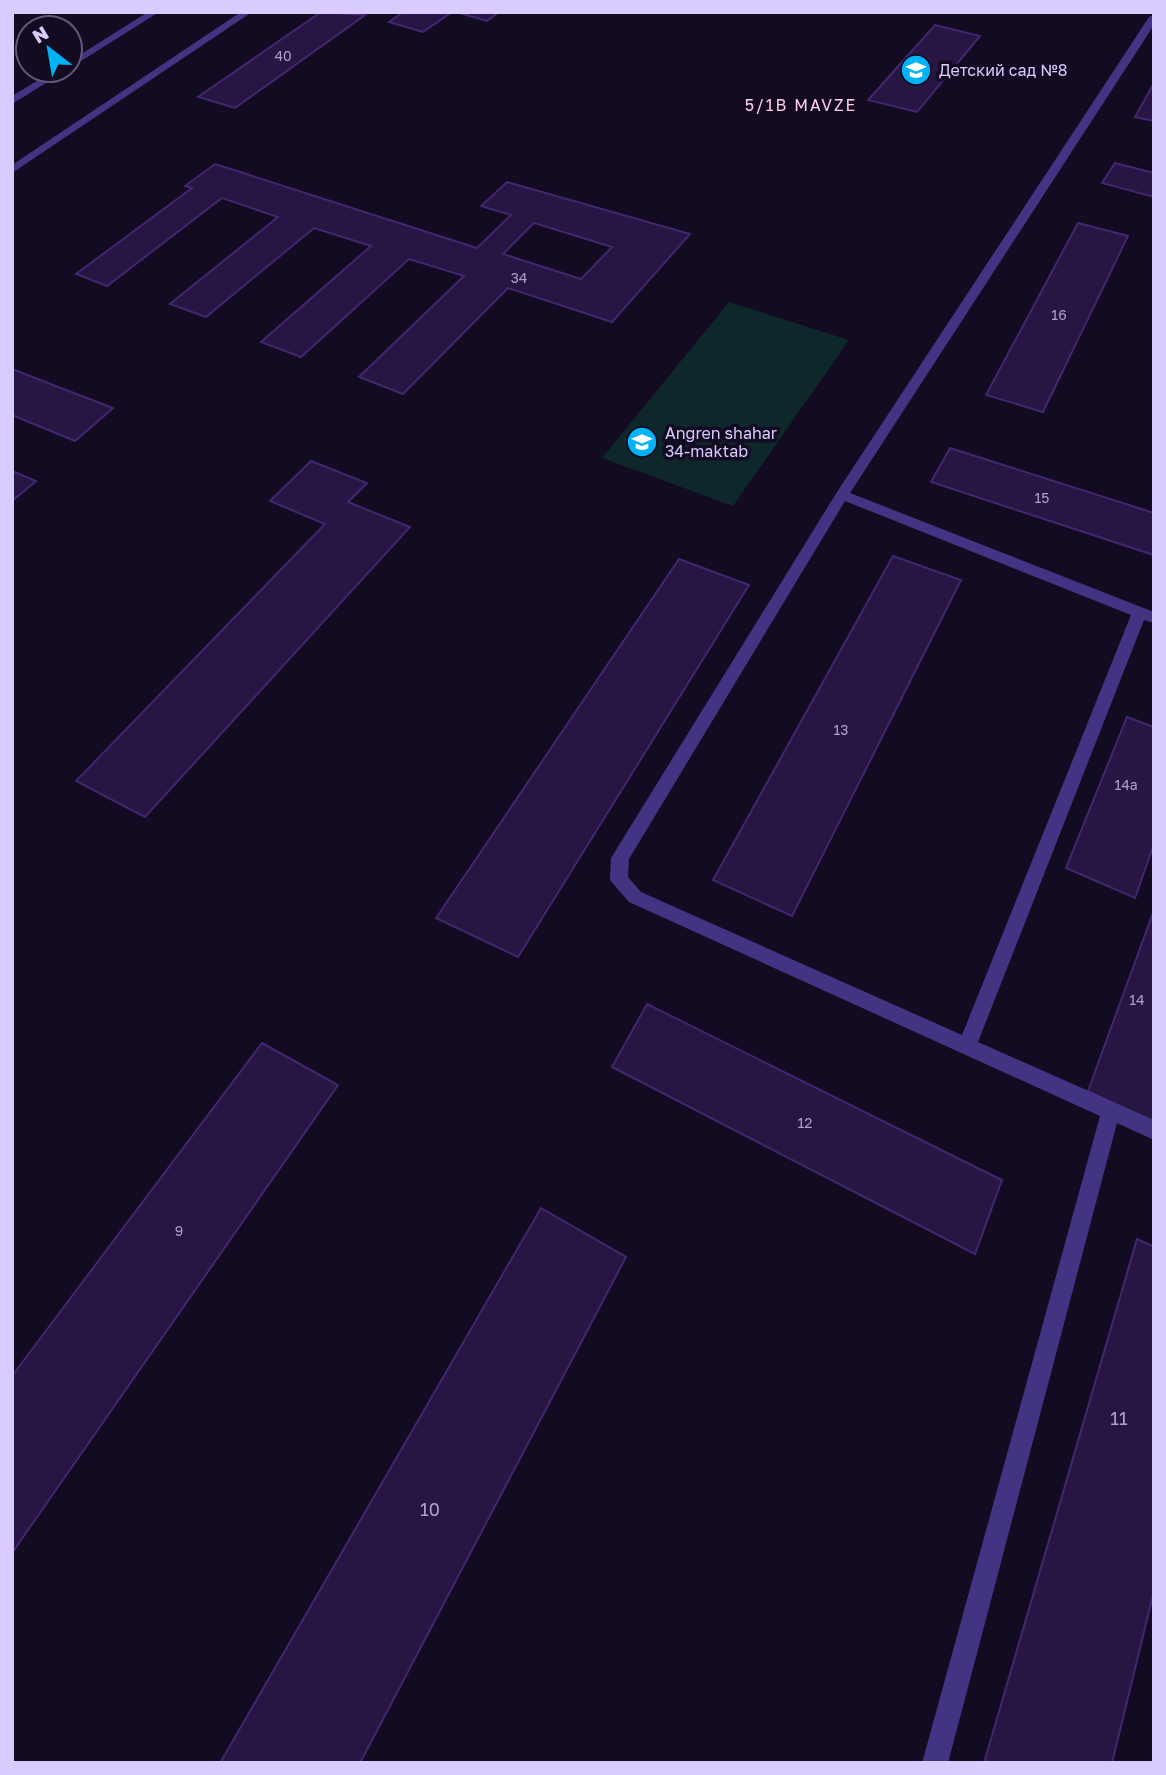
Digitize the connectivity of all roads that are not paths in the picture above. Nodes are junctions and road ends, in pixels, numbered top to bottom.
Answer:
1 (155, 12) edge
2 (248, 12) edge
3 (1154, 17) edge
4 (84, 56) edge
5 (39, 84) edge
6 (12, 101) edge
7 (12, 170) edge
8 (842, 495) junction
9 (1146, 615) edge
10 (967, 1046) junction
11 (1111, 1111) junction
12 (1154, 1130) edge
13 (935, 1763) edge

1 - 4 street
2 - 7 street
3 - 8 street
5 - 6 street
8 - 9 street
8 - 10 street
9 - 10 street
10 - 11 street
11 - 12 street
11 - 13 street

